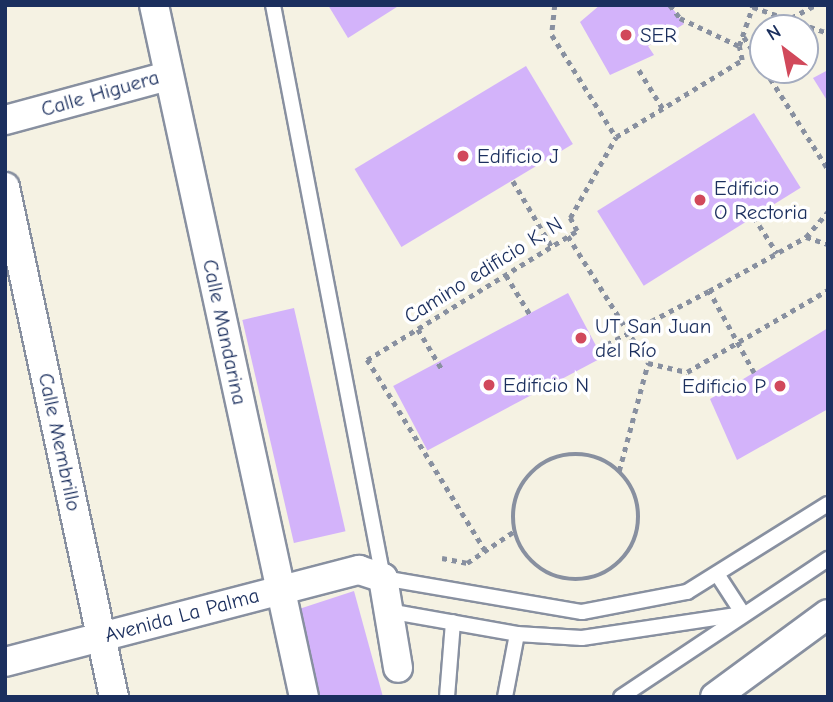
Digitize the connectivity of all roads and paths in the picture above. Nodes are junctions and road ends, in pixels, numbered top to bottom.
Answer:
1 (154, 5) edge
2 (273, 5) edge
3 (555, 5) edge
4 (670, 5) edge
5 (815, 5) edge
6 (753, 6) edge
7 (778, 14) edge
8 (798, 14) edge
9 (744, 36) junction
10 (749, 44) edge
11 (739, 46) junction
12 (639, 70) dead end
13 (168, 76) junction
14 (774, 84) edge
15 (665, 112) junction
16 (5, 120) edge
17 (616, 137) junction
18 (828, 169) edge
19 (513, 181) dead end
20 (5, 187) edge
21 (828, 212) edge
22 (754, 217) dead end
23 (568, 236) junction
24 (806, 237) junction
25 (828, 244) edge
26 (552, 247) junction
27 (777, 253) junction
28 (506, 275) junction
29 (709, 290) junction
30 (827, 291) edge
31 (531, 316) dead end
32 (418, 329) junction
33 (629, 332) junction
34 (735, 344) junction
35 (598, 349) dead end
36 (648, 363) junction
37 (443, 371) dead end
38 (754, 373) dead end
39 (619, 471) junction
40 (828, 504) edge
41 (516, 530) junction
42 (485, 551) junction
43 (442, 558) dead end
44 (828, 559) edge
45 (371, 574) junction
46 (719, 577) junction
47 (282, 588) junction
48 (388, 611) junction
49 (582, 612) junction
50 (743, 614) junction
51 (828, 614) edge
52 (453, 622) junction
53 (517, 634) junction
54 (101, 637) junction
55 (582, 638) junction
56 (5, 662) edge
57 (398, 668) dead end
58 (114, 697) edge
59 (304, 697) edge
60 (447, 697) edge
61 (505, 697) edge
62 (621, 697) edge
63 (715, 697) edge

1 - 13 street, Calle Higuera
2 - 45 lane
3 - 17 path
4 - 11 path
5 - 8 path
6 - 7 path
6 - 9 path
9 - 10 path
9 - 11 path
11 - 15 path
12 - 15 path
13 - 16 street, Calle Higuera
13 - 47 street, Calle Mandarina
14 - 18 path
15 - 17 path
17 - 23 path, Camino edificio K, N
19 - 26 path
20 - 54 street, Calle Membrillo
21 - 24 path
22 - 27 path
23 - 26 path, Camino edificio K, N
23 - 33 path
24 - 25 path
24 - 27 path
26 - 28 path, Camino edificio K, N
27 - 29 path
28 - 31 path
28 - 32 path, Camino edificio K, N
29 - 33 path
29 - 34 path
30 - 34 path
32 - 37 path
32 - 42 path, Camino edificio K, N
33 - 35 path
33 - 36 path
34 - 36 path
34 - 38 path
36 - 39 path
39 - 41 path
39 - 41 path
40 - 46 lane
41 - 42 path
42 - 43 path
44 - 50 lane
45 - 47 street, Avenida La Palma
45 - 48 street
45 - 49 lane
46 - 49 lane
46 - 50 lane
47 - 54 street, Avenida La Palma
47 - 59 street, Calle Mandarina
48 - 52 lane
48 - 57 street
49 - 55 lane
50 - 55 lane
50 - 62 lane
51 - 63 street
52 - 53 lane
52 - 60 lane
53 - 55 lane
53 - 61 lane
54 - 56 street, Avenida La Palma
54 - 58 street, Calle Membrillo

